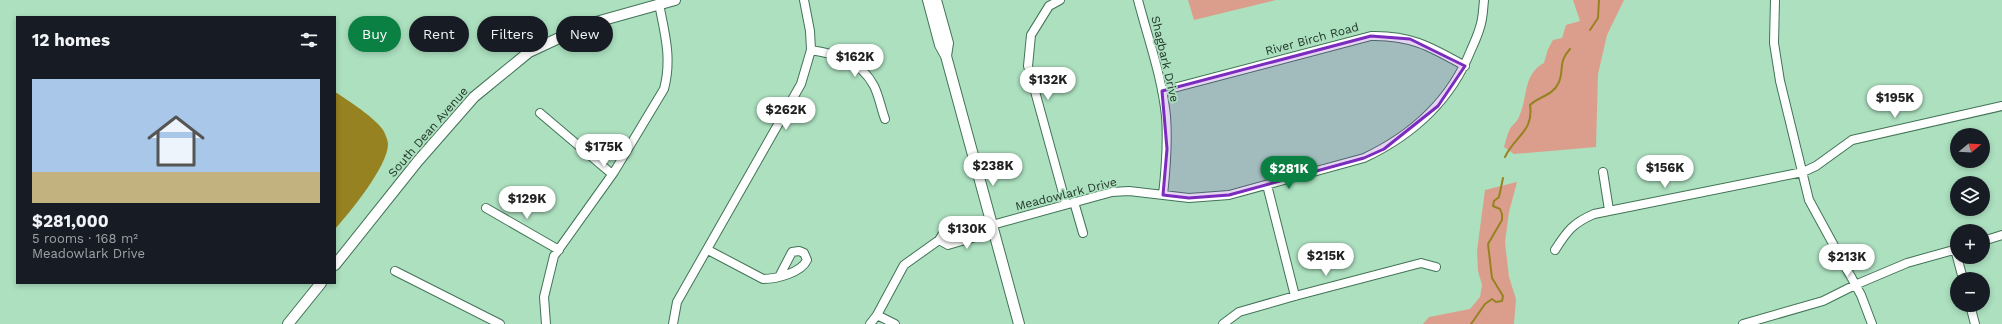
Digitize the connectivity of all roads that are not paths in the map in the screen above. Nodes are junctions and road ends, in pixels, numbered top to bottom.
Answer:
1 (675, 0) edge
2 (804, 0) edge
3 (928, 0) edge
4 (936, 0) edge
5 (1060, 0) edge
6 (1138, 0) edge
7 (1484, 0) edge
8 (1775, 0) edge
9 (659, 4) junction
10 (811, 50) junction
11 (946, 56) junction
12 (1465, 66) junction
13 (1162, 91) junction
14 (2002, 106) edge
15 (540, 113) dead end
16 (885, 119) dead end
17 (1603, 172) dead end
18 (1803, 172) junction
19 (612, 174) junction
20 (1267, 185) junction
21 (1163, 195) junction
22 (1070, 203) junction
23 (486, 208) dead end
24 (1608, 210) junction
25 (992, 226) junction
26 (1083, 233) dead end
27 (2002, 236) edge
28 (1990, 239) edge
29 (938, 240) junction
30 (559, 250) junction
31 (708, 250) junction
32 (1555, 250) dead end
33 (1950, 251) edge
34 (336, 265) edge
35 (1436, 267) dead end
36 (395, 271) dead end
37 (780, 275) dead end
38 (320, 284) edge
39 (1855, 285) junction
40 (1295, 296) junction
41 (1972, 312) edge
42 (877, 315) junction
43 (1766, 321) edge
44 (293, 322) edge
45 (500, 324) edge
46 (546, 324) edge
47 (673, 324) edge
48 (870, 324) edge
49 (895, 324) edge
50 (1019, 324) edge
51 (1223, 324) edge
52 (1743, 324) edge
53 (1872, 324) edge
54 (1975, 324) edge

1 - 9 street, South Dean Avenue
2 - 10 street
3 - 11 street
4 - 11 street
5 - 22 street
6 - 13 street, Shagbark Drive
7 - 12 street, Meadowlark Drive
8 - 18 street
9 - 19 street
9 - 34 street, South Dean Avenue
10 - 16 street
10 - 31 street
11 - 25 street
12 - 13 street, River Birch Road
12 - 20 street, Meadowlark Drive
13 - 21 street, Shagbark Drive
14 - 18 street
15 - 19 street
17 - 24 street
18 - 24 street
18 - 39 street
19 - 30 street
20 - 21 street, Meadowlark Drive
20 - 40 street
21 - 22 street, Meadowlark Drive
22 - 25 street, Meadowlark Drive
22 - 26 street
23 - 30 street
24 - 32 street
25 - 29 street
25 - 29 street
25 - 50 street
27 - 28 street
29 - 42 street
30 - 46 street
31 - 37 street
31 - 47 street
33 - 39 street
35 - 40 street
36 - 45 street
38 - 44 street
39 - 43 street
39 - 53 street
40 - 51 street
41 - 54 street
42 - 48 street
42 - 49 street
43 - 52 street

